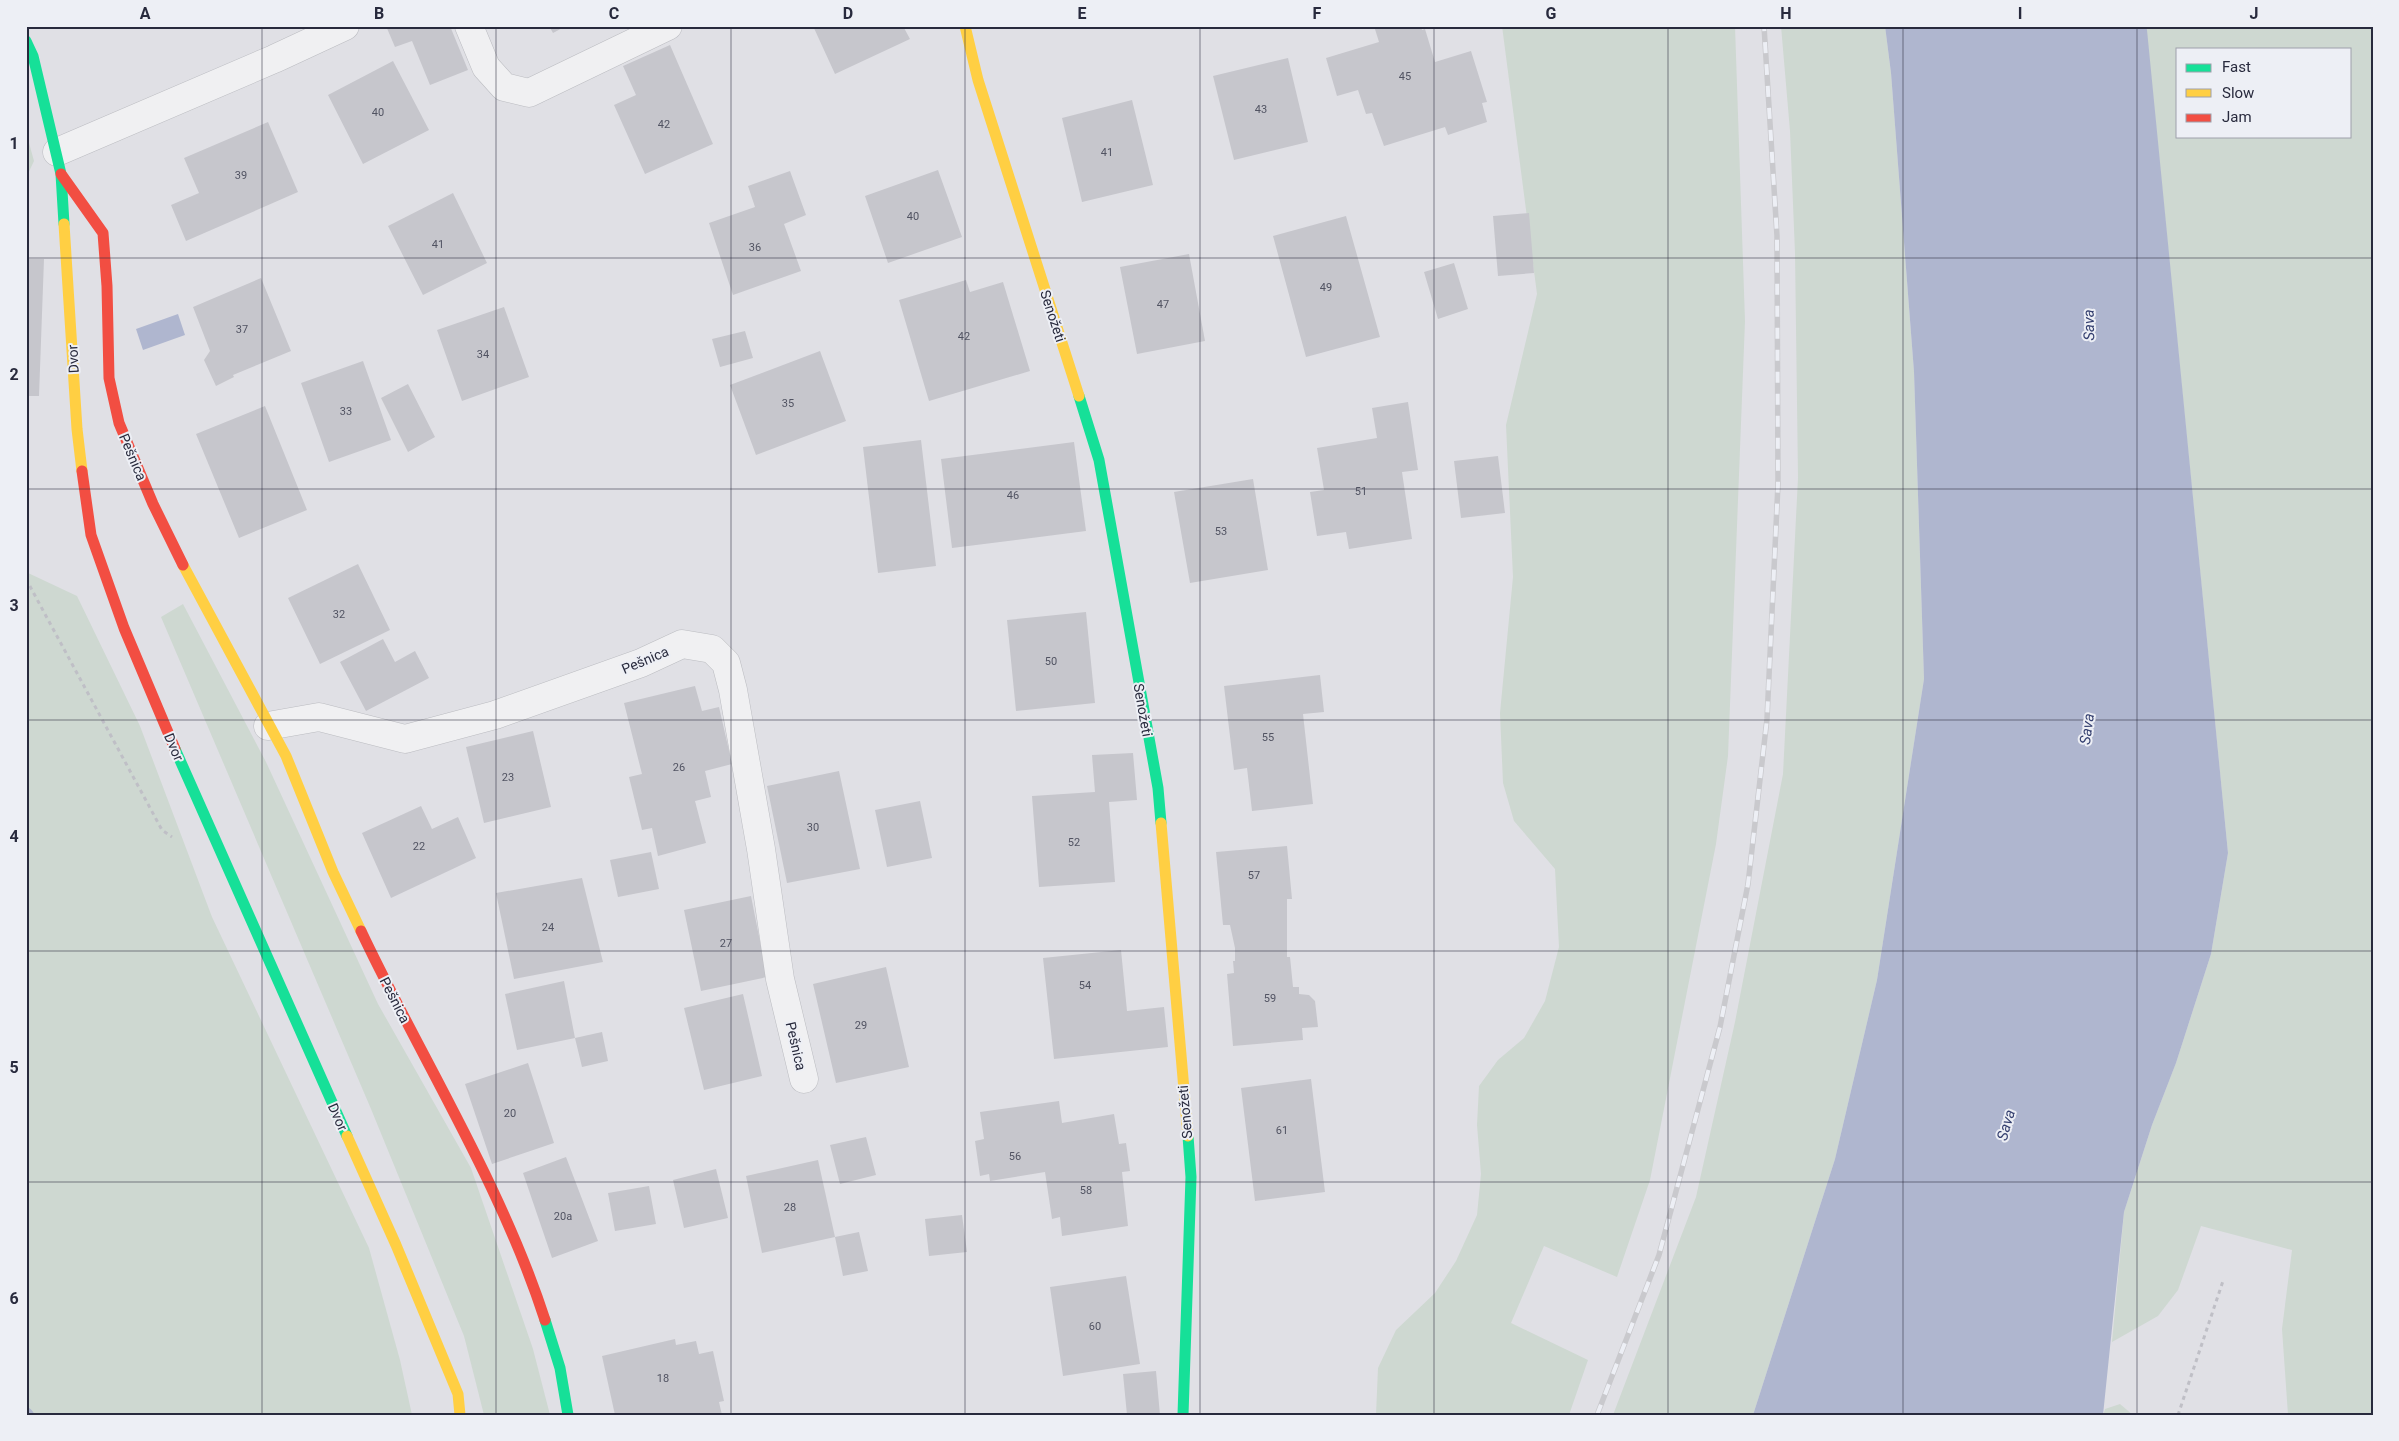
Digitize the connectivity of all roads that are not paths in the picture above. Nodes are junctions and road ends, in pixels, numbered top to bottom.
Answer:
1 (345, 26) edge
2 (469, 26) edge
3 (668, 26) edge
4 (965, 26) edge
5 (26, 41) edge
6 (59, 163) junction
7 (268, 726) junction
8 (804, 1079) dead end
9 (460, 1415) edge
10 (568, 1415) edge
11 (1183, 1415) edge

1 - 6 street
2 - 3 street
4 - 11 street, Senožeti
5 - 6 street, Dvor
6 - 7 street, Pešnica
6 - 9 street, Dvor
7 - 8 street, Pešnica
7 - 10 street, Pešnica

